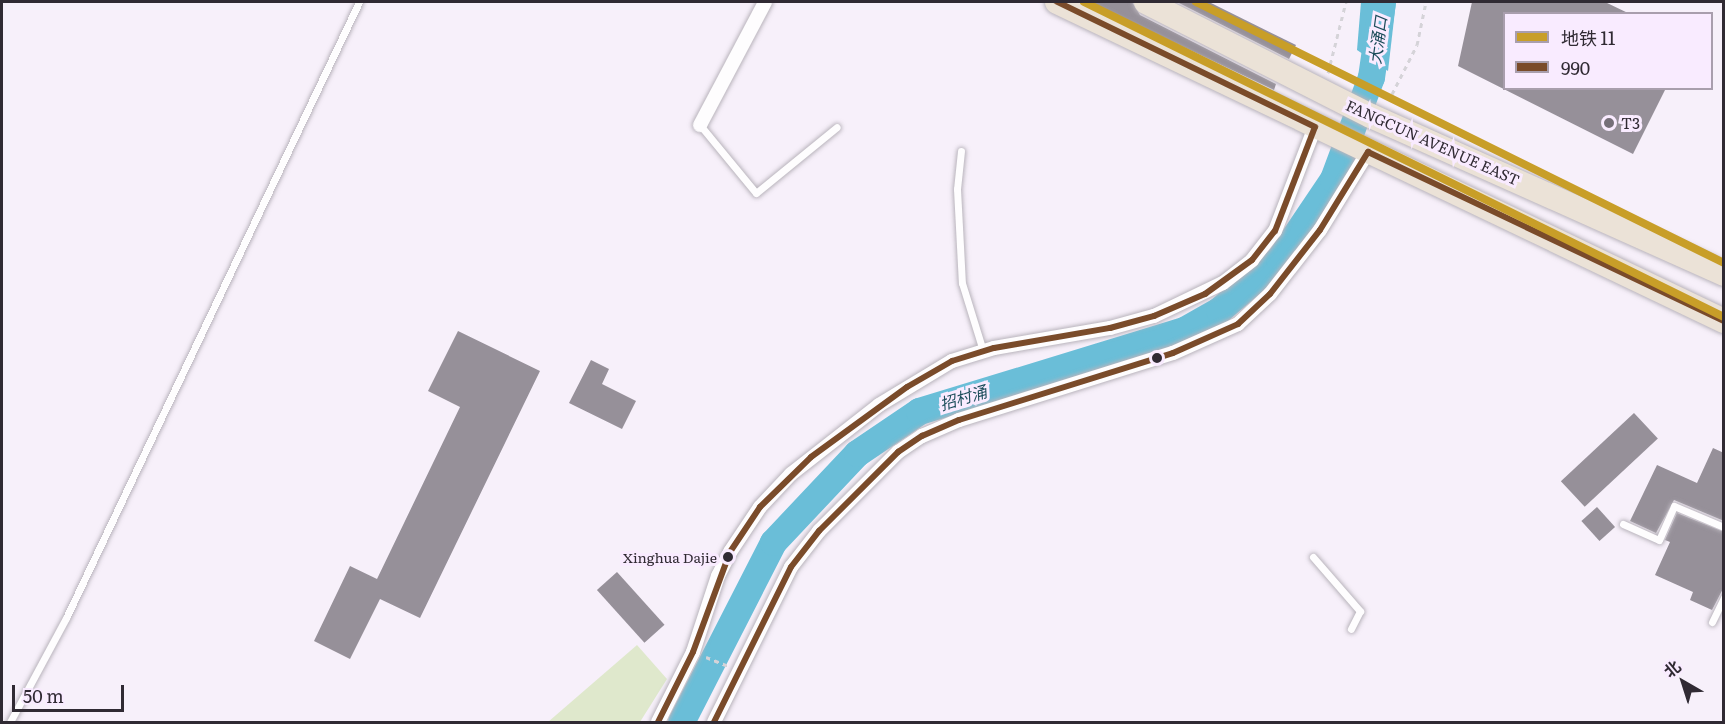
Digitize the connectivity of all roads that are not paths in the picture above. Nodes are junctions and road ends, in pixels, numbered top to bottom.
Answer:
1 (359, 2) edge
2 (765, 2) edge
3 (1057, 2) edge
4 (1146, 2) edge
5 (700, 125) joint
6 (837, 127) dead end
7 (1315, 127) junction
8 (1354, 145) junction
9 (961, 151) dead end
10 (1724, 274) edge
11 (1724, 321) edge
12 (983, 351) junction
13 (1623, 524) dead end
14 (1724, 527) edge
15 (1313, 557) dead end
16 (1724, 597) edge
17 (1712, 622) dead end
18 (1351, 629) dead end
19 (10, 723) edge
20 (658, 723) edge
21 (714, 723) edge

1 - 19 lane
2 - 5 street
3 - 7 highway
4 - 10 highway, FANGCUN AVENUE EAST
5 - 6 lane
7 - 8 highway
7 - 12 street
8 - 11 highway
8 - 21 street
9 - 12 lane
12 - 20 street
13 - 14 lane
15 - 18 lane
16 - 17 lane

